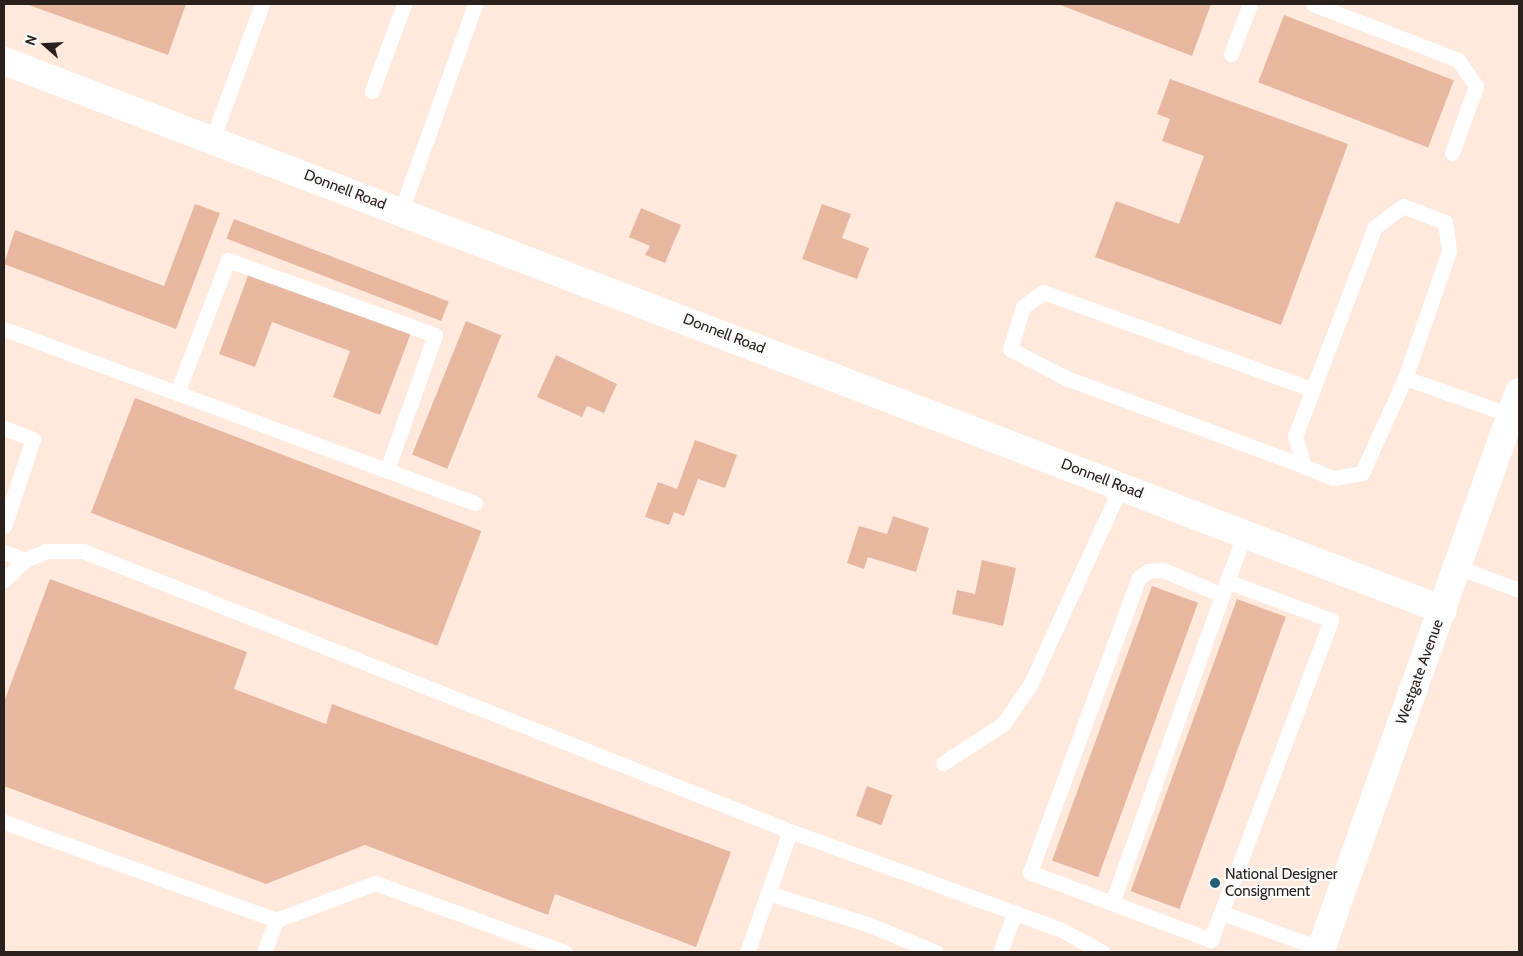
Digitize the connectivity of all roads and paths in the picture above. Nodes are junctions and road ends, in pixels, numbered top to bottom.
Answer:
1 (262, 4) edge
2 (404, 4) edge
3 (475, 4) edge
4 (1250, 4) edge
5 (1314, 4) edge
6 (1231, 54) dead end
7 (4, 62) edge
8 (372, 91) dead end
9 (212, 140) junction
10 (1452, 153) dead end
11 (401, 211) junction
12 (4, 329) edge
13 (1404, 378) junction
14 (1312, 390) junction
15 (177, 393) junction
16 (1515, 404) edge
17 (4, 428) edge
18 (1304, 466) junction
19 (387, 470) junction
20 (1121, 486) junction
21 (475, 503) dead end
22 (4, 526) edge
23 (1245, 534) junction
24 (4, 552) edge
25 (25, 560) junction
26 (1457, 568) junction
27 (4, 580) edge
28 (1225, 588) junction
29 (1519, 590) edge
30 (1443, 610) junction
31 (943, 763) dead end
32 (4, 822) edge
33 (790, 831) junction
34 (768, 893) junction
35 (1112, 903) junction
36 (1015, 912) junction
37 (1222, 913) junction
38 (276, 920) junction
39 (1321, 951) edge
40 (264, 952) edge
41 (565, 952) edge
42 (747, 952) edge
43 (936, 952) edge
44 (1000, 952) edge
45 (1102, 952) edge

1 - 9 lane
2 - 8 lane
3 - 11 lane
4 - 6 lane
5 - 10 lane
7 - 9 street, Donnell Road
9 - 11 street, Donnell Road
11 - 20 street, Donnell Road
12 - 15 lane
13 - 14 lane
13 - 16 lane
13 - 18 lane
14 - 18 lane
14 - 18 lane
15 - 19 lane
15 - 19 lane
16 - 26 street, Westgate Avenue
17 - 22 lane
19 - 21 lane
20 - 23 street, Donnell Road
20 - 31 lane
23 - 28 lane
23 - 30 street, Donnell Road
24 - 25 lane
25 - 27 lane
25 - 33 lane
26 - 29 lane
26 - 30 street, Westgate Avenue
28 - 35 lane
28 - 35 lane
28 - 37 lane
30 - 39 street, Westgate Avenue
32 - 38 lane
33 - 34 lane
33 - 36 lane
34 - 42 lane
34 - 43 lane
35 - 37 lane
36 - 44 lane
36 - 45 lane
37 - 39 lane
38 - 40 lane
38 - 41 lane

